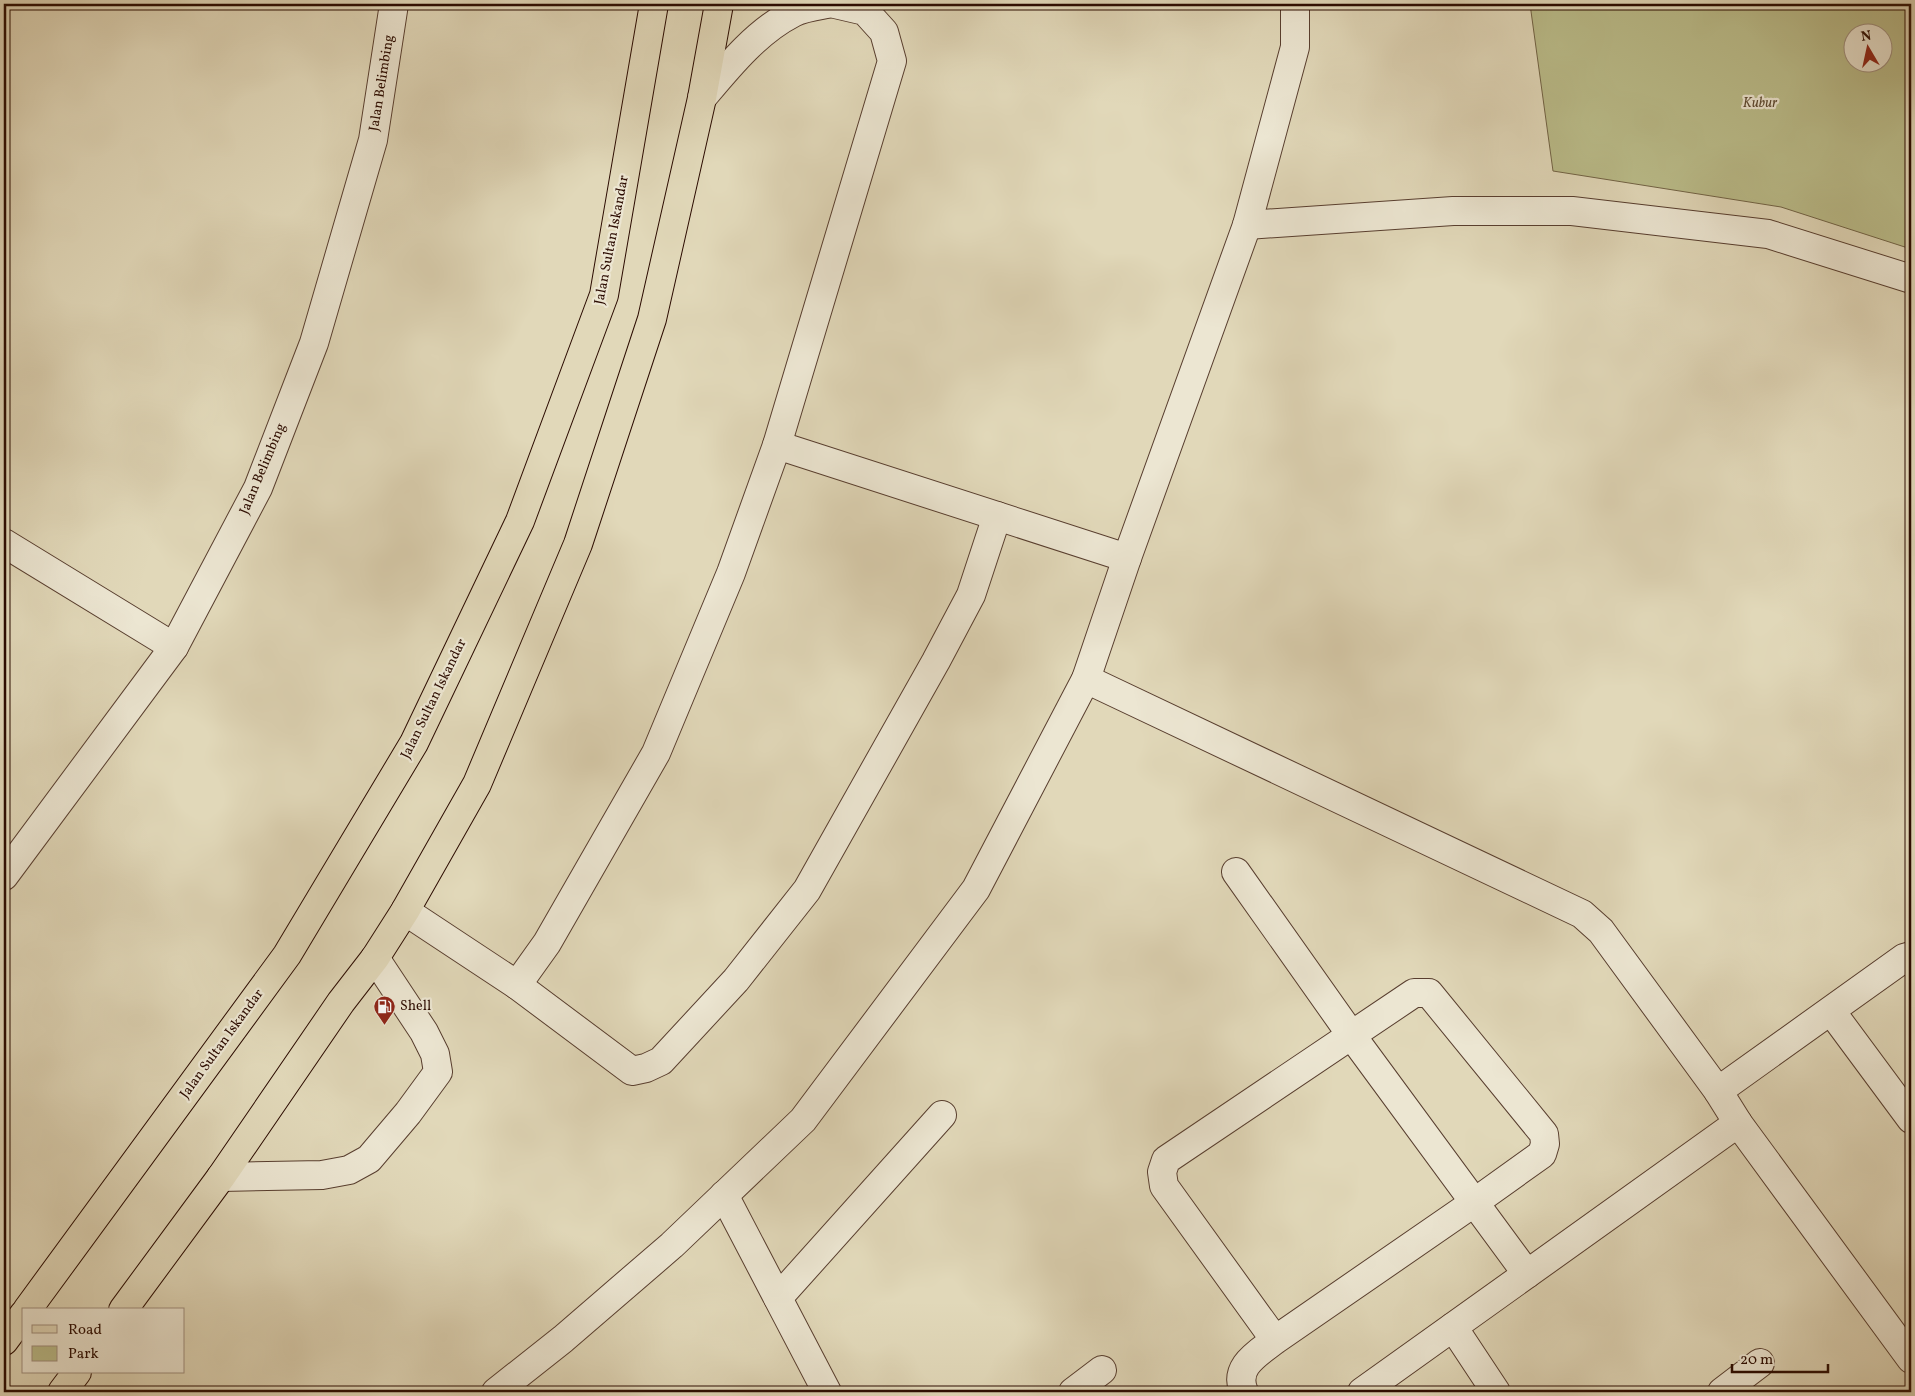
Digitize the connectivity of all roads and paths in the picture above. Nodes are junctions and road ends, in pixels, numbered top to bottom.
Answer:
1 (394, 4) edge
2 (654, 4) edge
3 (719, 4) edge
4 (827, 4) edge
5 (835, 4) edge
6 (1295, 4) edge
7 (702, 98) junction
8 (1247, 225) junction
9 (1911, 279) edge
10 (778, 445) junction
11 (997, 516) junction
12 (4, 542) edge
13 (1127, 558) junction
14 (174, 647) junction
15 (1086, 679) junction
16 (1236, 872) dead end
17 (4, 876) edge
18 (405, 910) junction
19 (1911, 956) edge
20 (375, 958) junction
21 (517, 985) junction
22 (1831, 1011) junction
23 (1352, 1036) junction
24 (1718, 1091) junction
25 (942, 1115) dead end
26 (1911, 1119) edge
27 (1738, 1123) junction
28 (221, 1177) junction
29 (724, 1195) junction
30 (1475, 1202) junction
31 (1527, 1274) junction
32 (778, 1298) junction
33 (28, 1308) edge
34 (124, 1308) edge
35 (22, 1317) edge
36 (1453, 1327) junction
37 (1275, 1340) junction
38 (4, 1342) edge
39 (1911, 1359) edge
40 (1760, 1363) dead end
41 (1102, 1370) dead end
42 (76, 1374) edge
43 (62, 1392) edge
44 (496, 1392) edge
45 (827, 1392) edge
46 (1073, 1392) edge
47 (1244, 1392) edge
48 (1362, 1392) edge
49 (1496, 1392) edge
50 (1722, 1392) edge

1 - 14 street, Jalan Belimbing
2 - 33 main road, Jalan Sultan Iskandar
3 - 7 main road
4 - 7 street
5 - 10 street
6 - 8 street
7 - 18 main road
8 - 9 street
8 - 13 street
10 - 11 street
10 - 21 street
11 - 13 street
11 - 21 street
12 - 14 street
13 - 15 street
14 - 17 street, Jalan Belimbing
15 - 24 street
15 - 29 street
16 - 23 street
18 - 20 main road
18 - 21 street
19 - 22 street
20 - 28 main road
20 - 28 street
22 - 24 street
22 - 26 street
23 - 30 street
23 - 30 street
23 - 37 street
24 - 27 street
25 - 32 street
27 - 31 street
27 - 39 street
28 - 34 main road
29 - 32 street
29 - 44 street
30 - 31 street
30 - 37 street
31 - 36 street
32 - 45 street
35 - 38 main road
36 - 48 street
36 - 49 street
37 - 47 street
40 - 50 street
41 - 46 street
42 - 43 main road

